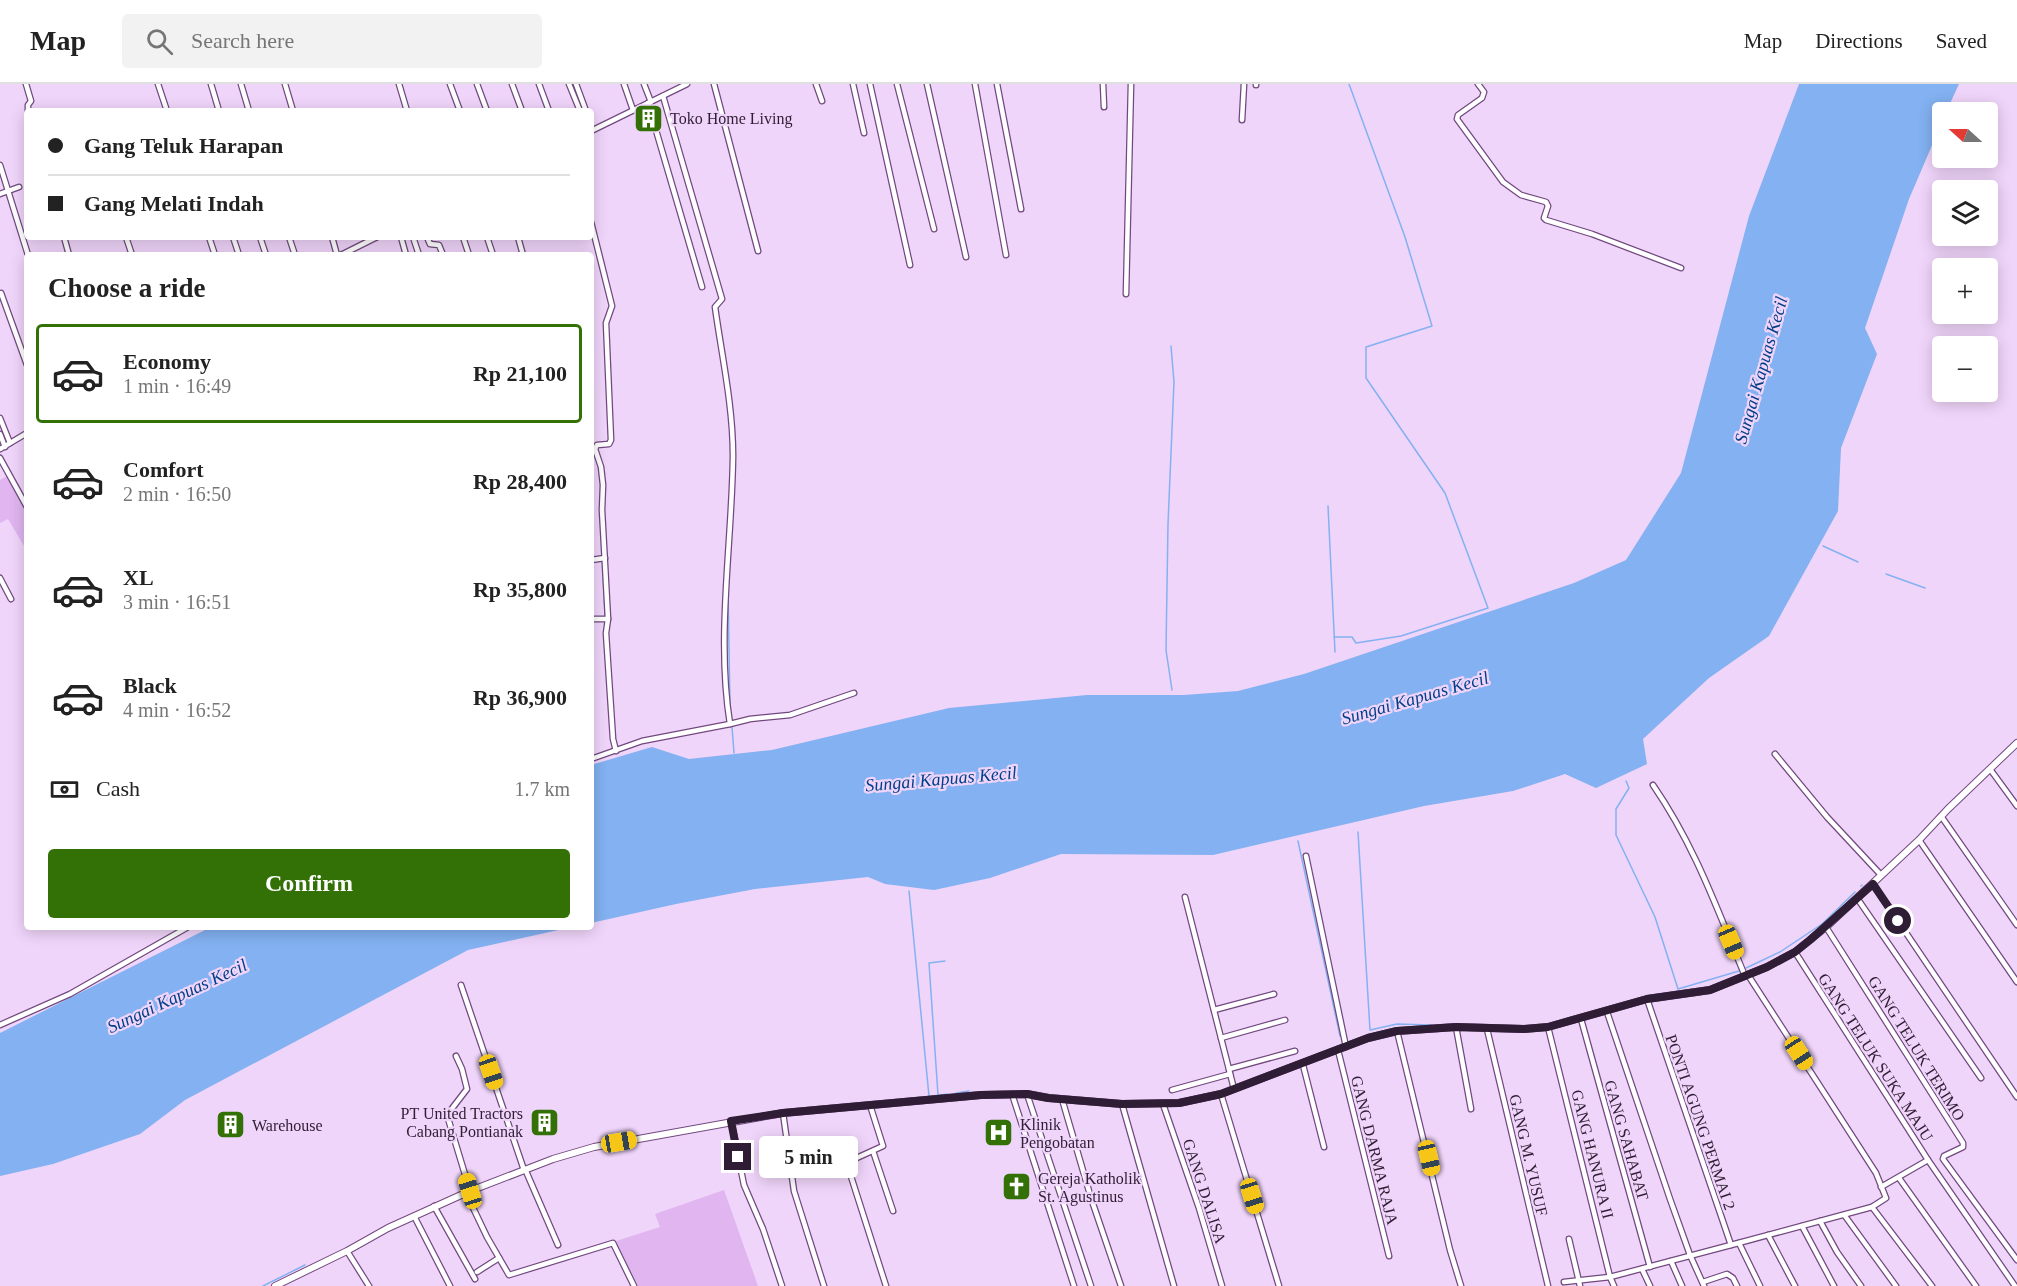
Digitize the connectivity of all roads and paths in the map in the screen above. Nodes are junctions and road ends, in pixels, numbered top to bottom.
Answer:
1 (26, 84) edge
2 (158, 84) edge
3 (211, 84) edge
4 (241, 84) edge
5 (285, 84) edge
6 (399, 84) edge
7 (450, 84) edge
8 (477, 84) edge
9 (512, 84) edge
10 (539, 84) edge
11 (569, 84) edge
12 (576, 84) edge
13 (624, 84) edge
14 (644, 84) edge
15 (714, 84) edge
16 (816, 84) edge
17 (853, 84) edge
18 (870, 84) edge
19 (897, 84) edge
20 (927, 84) edge
21 (975, 84) edge
22 (997, 84) edge
23 (1103, 84) edge
24 (1131, 84) edge
25 (1244, 84) edge
26 (1478, 84) edge
27 (684, 85) edge
28 (663, 96) junction
29 (822, 101) dead end
30 (650, 103) junction
31 (1104, 107) dead end
32 (28, 108) edge
33 (166, 108) edge
34 (218, 108) edge
35 (248, 108) edge
36 (292, 108) edge
37 (406, 108) edge
38 (459, 108) edge
39 (486, 108) edge
40 (521, 108) edge
41 (548, 108) edge
42 (579, 108) edge
43 (585, 108) edge
44 (633, 110) junction
45 (1242, 120) dead end
46 (594, 127) edge
47 (864, 133) dead end
48 (0, 165) edge
49 (19, 187) dead end
50 (8, 191) junction
51 (0, 194) edge
52 (1021, 209) dead end
53 (934, 229) dead end
54 (594, 234) edge
55 (371, 240) edge
56 (428, 240) edge
57 (758, 251) dead end
58 (27, 252) edge
59 (345, 252) edge
60 (442, 252) edge
61 (1006, 255) dead end
62 (966, 257) dead end
63 (910, 265) dead end
64 (1681, 268) dead end
65 (702, 287) dead end
66 (1, 293) edge
67 (1126, 294) dead end
68 (24, 357) edge
69 (0, 418) edge
70 (0, 434) edge
71 (24, 436) edge
72 (10, 443) junction
73 (2, 445) edge
74 (0, 458) edge
75 (24, 502) edge
76 (605, 558) junction
77 (594, 560) edge
78 (0, 578) edge
79 (11, 599) dead end
80 (594, 619) edge
81 (608, 619) junction
82 (854, 693) dead end
83 (730, 724) junction
84 (2017, 743) edge
85 (616, 751) junction
86 (1774, 754) dead end
87 (594, 758) edge
88 (1990, 769) junction
89 (1653, 785) dead end
90 (2017, 806) edge
91 (1941, 816) junction
92 (1919, 840) junction
93 (1306, 856) dead end
94 (1881, 876) junction
95 (1873, 884) junction
96 (1185, 897) dead end
97 (1857, 898) junction
98 (2017, 925) edge
99 (1826, 927) junction
100 (183, 930) edge
101 (1795, 952) junction
102 (1746, 976) junction
103 (2017, 982) edge
104 (461, 985) dead end
105 (1274, 993) dead end
106 (1647, 999) junction
107 (1214, 1010) junction
108 (1607, 1012) junction
109 (1581, 1019) junction
110 (1285, 1020) dead end
111 (0, 1025) edge
112 (1456, 1027) junction
113 (1548, 1027) junction
114 (1487, 1029) junction
115 (1397, 1031) junction
116 (1221, 1038) junction
117 (1346, 1047) junction
118 (1338, 1050) junction
119 (1295, 1051) dead end
120 (456, 1056) dead end
121 (1303, 1065) junction
122 (1230, 1071) junction
123 (1981, 1078) dead end
124 (1234, 1089) junction
125 (1172, 1090) dead end
126 (1012, 1094) junction
127 (1027, 1094) junction
128 (1221, 1094) junction
129 (2017, 1097) edge
130 (1062, 1099) junction
131 (1122, 1104) junction
132 (1163, 1104) junction
133 (870, 1105) junction
134 (1471, 1109) dead end
135 (783, 1113) junction
136 (731, 1121) junction
137 (1324, 1147) dead end
138 (873, 1151) junction
139 (1928, 1160) junction
140 (524, 1169) junction
141 (1899, 1178) junction
142 (1881, 1187) junction
143 (468, 1192) junction
144 (434, 1206) junction
145 (1872, 1207) junction
146 (893, 1211) dead end
147 (414, 1216) junction
148 (1845, 1216) junction
149 (1820, 1221) junction
150 (1802, 1226) junction
151 (1768, 1235) junction
152 (1569, 1239) dead end
153 (1739, 1243) junction
154 (558, 1245) dead end
155 (1731, 1245) junction
156 (347, 1251) junction
157 (1690, 1255) junction
158 (1389, 1256) dead end
159 (499, 1258) junction
160 (2017, 1260) edge
161 (1671, 1261) junction
162 (1650, 1267) junction
163 (1642, 1269) junction
164 (477, 1272) dead end
165 (1610, 1277) junction
166 (475, 1279) dead end
167 (1564, 1282) dead end
168 (1579, 1284) edge
169 (1704, 1284) edge
170 (275, 1286) edge
171 (369, 1286) edge
172 (450, 1286) edge
173 (634, 1286) edge
174 (782, 1286) edge
175 (824, 1286) edge
176 (886, 1286) edge
177 (1074, 1286) edge
178 (1090, 1286) edge
179 (1121, 1286) edge
180 (1174, 1286) edge
181 (1222, 1286) edge
182 (1279, 1286) edge
183 (1461, 1286) edge
184 (1548, 1286) edge
185 (1614, 1286) edge
186 (1650, 1286) edge
187 (1682, 1286) edge
188 (1737, 1286) edge
189 (1760, 1286) edge
190 (1795, 1286) edge
191 (1834, 1286) edge
192 (1861, 1286) edge
193 (1896, 1286) edge
194 (1932, 1286) edge
195 (1976, 1286) edge
196 (2015, 1286) edge

1 - 32 street
2 - 33 street
3 - 34 street
4 - 35 street
5 - 36 street
6 - 37 street
7 - 38 street
8 - 39 street
9 - 40 street
10 - 41 street
11 - 42 street
12 - 43 street
13 - 44 street
14 - 30 street
15 - 57 street
16 - 29 street
17 - 47 street
18 - 63 street
19 - 53 street
20 - 62 street
21 - 61 street
22 - 52 street
23 - 31 street
24 - 67 street
25 - 45 street
26 - 64 street
27 - 28 street
28 - 30 street
28 - 83 street
30 - 44 street
30 - 65 street
44 - 46 street
48 - 50 street
49 - 50 street
50 - 51 street
50 - 58 street
54 - 76 street
55 - 59 street
56 - 60 street
66 - 68 street
69 - 72 street
70 - 73 street
71 - 72 street
72 - 73 street
74 - 75 street
76 - 77 street
76 - 81 street
78 - 79 street
80 - 81 street
81 - 85 street
82 - 83 street
83 - 85 street
84 - 88 main road
85 - 87 street
86 - 94 street
88 - 90 street
88 - 91 main road
89 - 102 street
91 - 92 main road
91 - 98 street
92 - 94 main road
92 - 103 street
93 - 117 street
94 - 95 main road
95 - 97 main road
95 - 129 street
96 - 107 street
97 - 99 main road
97 - 123 street
99 - 101 main road
99 - 160 street, GANG TELUK TERIMO
100 - 111 street
101 - 102 main road
101 - 139 street, GANG TELUK SUKA MAJU
102 - 106 main road
102 - 142 street
104 - 140 street
105 - 107 street
106 - 108 main road
106 - 155 street, PONTI AGUNG PERMAI 2
107 - 116 street
108 - 109 main road
108 - 157 street
109 - 113 main road
109 - 162 street, GANG SAHABAT
110 - 116 street
112 - 114 main road
112 - 115 main road
112 - 134 street
113 - 114 main road
113 - 165 street, GANG HANURA II
114 - 184 street, GANG M. YUSUF
115 - 117 main road
115 - 183 street
116 - 122 street
117 - 118 main road
118 - 121 main road
118 - 158 street, GANG DARMA RAJA
119 - 122 street
120 - 143 street
121 - 124 main road
121 - 137 street
122 - 124 street
122 - 125 street
124 - 128 main road
126 - 127 main road
126 - 133 main road
126 - 177 street
127 - 130 main road
127 - 178 street
128 - 132 main road
128 - 182 street
130 - 131 main road
130 - 179 street
131 - 132 main road
131 - 180 street
132 - 181 street, GANG DALISA
133 - 135 main road
133 - 138 street
135 - 136 main road
135 - 175 street
136 - 140 main road
136 - 174 street
138 - 146 street
138 - 176 street
139 - 141 street, GANG TELUK SUKA MAJU
139 - 196 street
140 - 143 main road
140 - 154 street
141 - 142 street, GANG TELUK SUKA MAJU
141 - 195 street
142 - 145 street
143 - 144 main road
143 - 159 street
144 - 147 main road
144 - 166 street
145 - 148 street
145 - 194 street
147 - 156 main road
147 - 172 street
148 - 149 street
148 - 193 street
149 - 150 street
149 - 192 street
150 - 151 street
150 - 191 street
151 - 153 street
151 - 190 street
152 - 168 street
153 - 155 street
153 - 189 street
155 - 157 street
156 - 170 main road
156 - 171 street
157 - 161 street
157 - 169 street
159 - 164 street
159 - 173 street
161 - 162 street
161 - 187 street
162 - 163 street
163 - 165 street
163 - 186 street
165 - 168 street
165 - 185 street, GANG HANURA II
167 - 168 street
169 - 188 street

